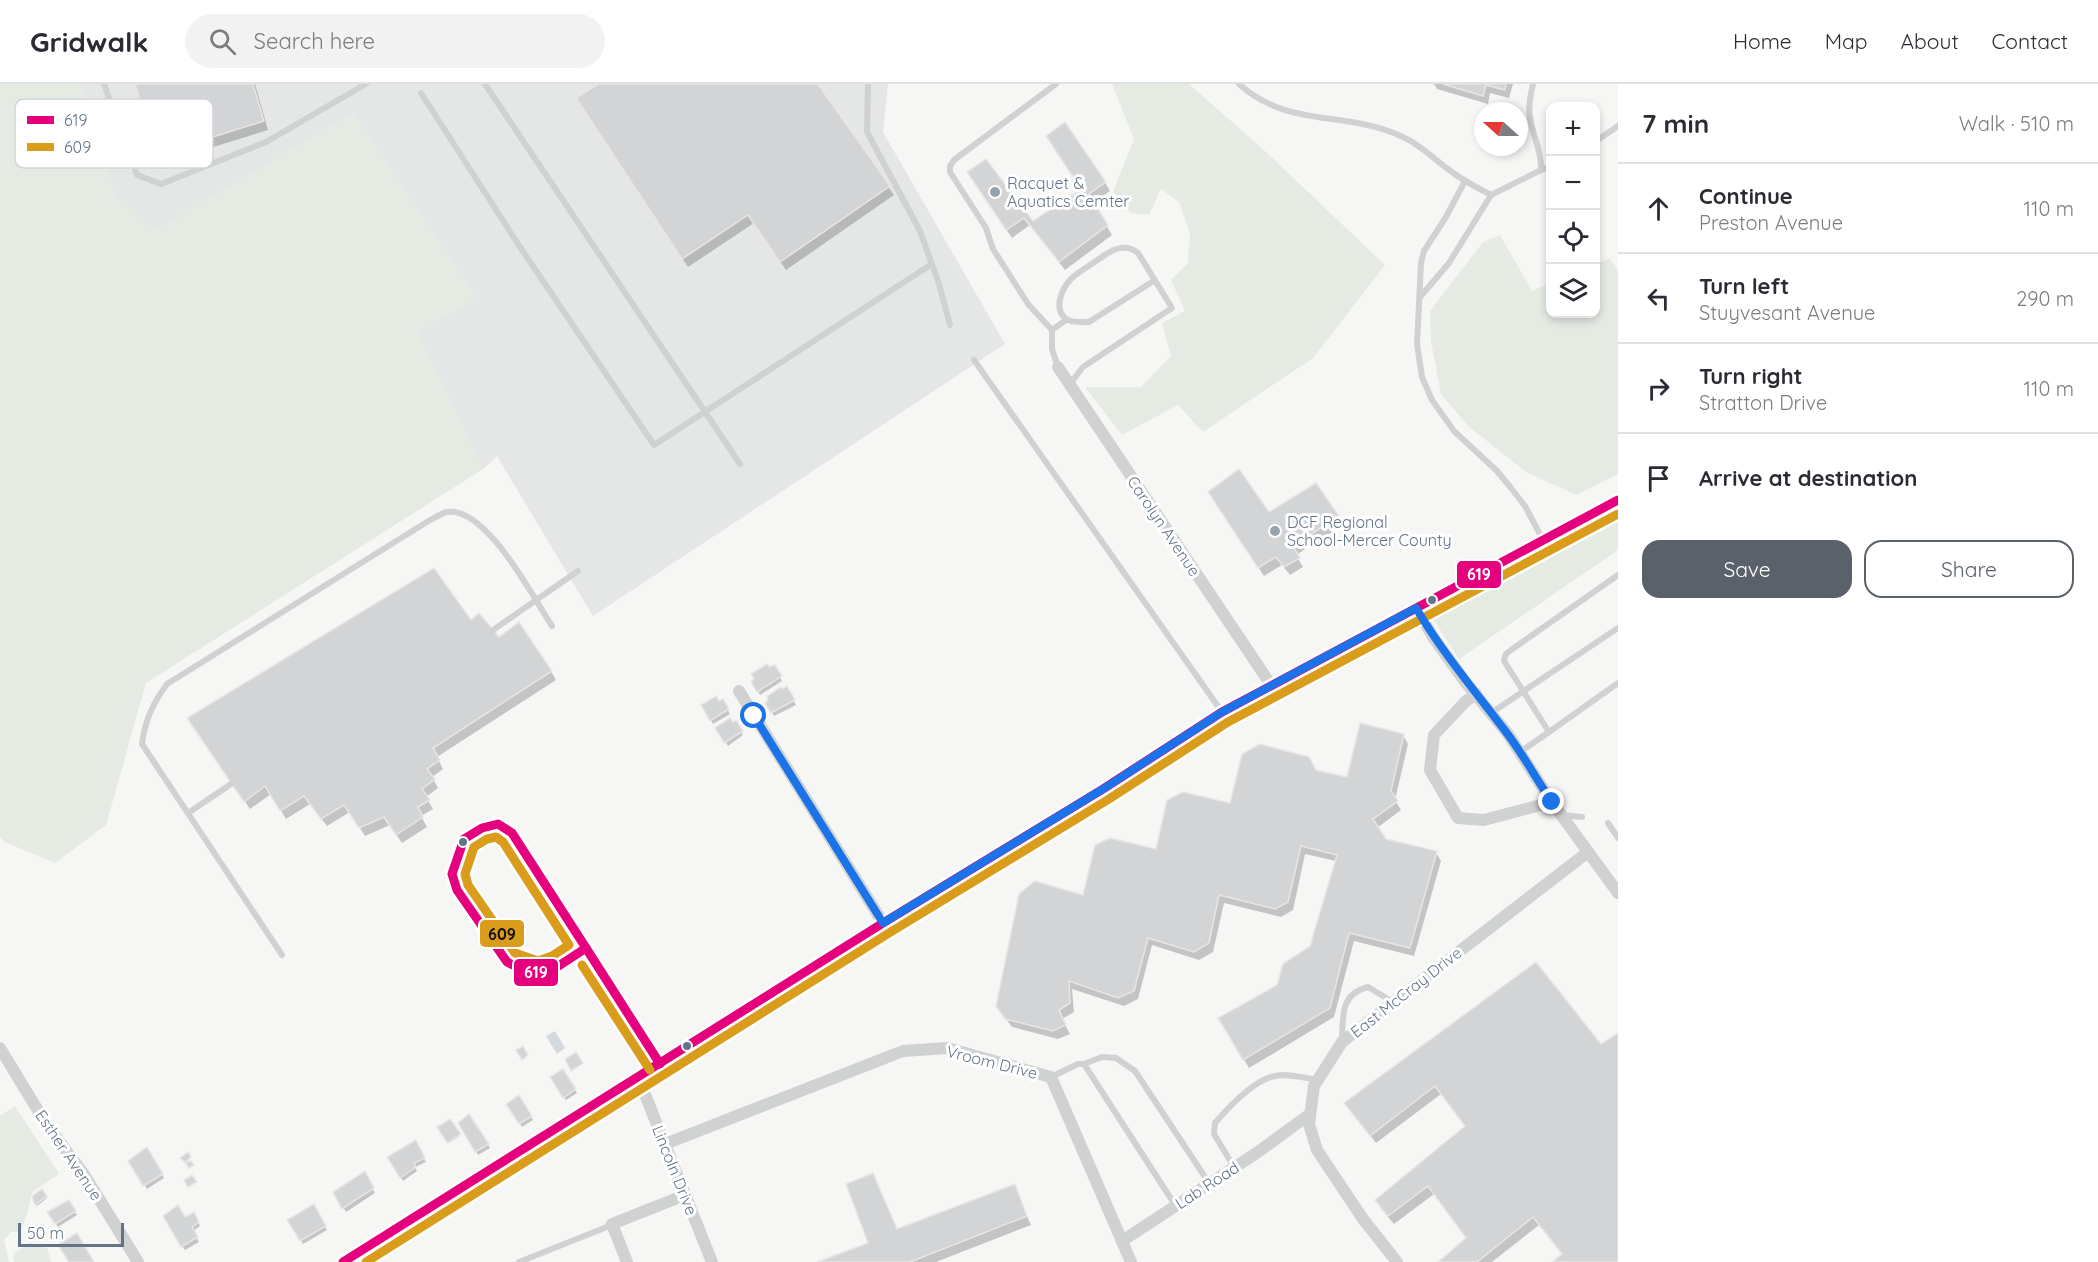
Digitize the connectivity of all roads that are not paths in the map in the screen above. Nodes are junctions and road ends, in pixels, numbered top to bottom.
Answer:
1 (104, 84) edge
2 (366, 84) edge
3 (485, 84) edge
4 (868, 84) edge
5 (1056, 84) edge
6 (1239, 84) edge
7 (1533, 84) edge
8 (421, 93) dead end
9 (109, 99) edge
10 (1618, 126) edge
11 (1600, 138) edge
12 (213, 163) edge
13 (134, 168) edge
14 (201, 168) edge
15 (1546, 168) edge
16 (1540, 170) junction
17 (1465, 182) junction
18 (1491, 195) junction
19 (932, 264) junction
20 (1155, 280) junction
21 (1421, 296) junction
22 (1066, 320) junction
23 (950, 325) dead end
24 (1052, 330) junction
25 (975, 360) dead end
26 (1058, 367) joint
27 (1070, 385) junction
28 (704, 412) junction
29 (740, 464) dead end
30 (1618, 500) edge
31 (1543, 540) junction
32 (578, 571) dead end
33 (1618, 576) edge
34 (536, 601) junction
35 (1416, 608) junction
36 (552, 626) dead end
37 (1618, 628) edge
38 (493, 630) dead end
39 (1618, 683) edge
40 (1271, 686) junction
41 (739, 691) dead end
42 (1524, 692) junction
43 (1476, 694) junction
44 (1222, 712) junction
45 (1491, 713) junction
46 (1549, 732) junction
47 (1520, 752) junction
48 (231, 783) dead end
49 (1552, 802) junction
50 (188, 813) junction
51 (1561, 814) junction
52 (1582, 817) dead end
53 (1608, 822) dead end
54 (1618, 838) edge
55 (1588, 852) junction
56 (1618, 893) edge
57 (883, 923) junction
58 (586, 948) junction
59 (282, 955) dead end
60 (1393, 1002) junction
61 (1342, 1042) junction
62 (0, 1048) edge
63 (660, 1064) junction
64 (1084, 1064) junction
65 (638, 1077) junction
66 (1051, 1077) junction
67 (1318, 1080) junction
68 (1310, 1114) junction
69 (665, 1144) junction
70 (1234, 1167) junction
71 (1209, 1183) junction
72 (685, 1195) junction
73 (1175, 1205) junction
74 (612, 1224) junction
75 (1122, 1241) junction
76 (138, 1262) edge
77 (343, 1262) edge
78 (519, 1262) edge
79 (627, 1262) edge
80 (711, 1262) edge
81 (1131, 1262) edge
82 (1397, 1262) edge

1 - 9 lane
2 - 12 lane
3 - 28 lane
4 - 19 lane
5 - 24 lane
6 - 17 lane
7 - 16 lane
8 - 28 lane
10 - 11 lane
13 - 14 lane
15 - 16 lane
16 - 18 lane
17 - 18 lane
17 - 21 lane
18 - 21 lane
19 - 23 lane
19 - 28 lane
20 - 22 lane
20 - 22 lane
20 - 27 lane
21 - 31 lane
22 - 24 lane
24 - 26 lane
25 - 44 lane
26 - 27 street, Carolyn Avenue
27 - 40 street, Carolyn Avenue
28 - 29 lane
30 - 31 street
31 - 35 street
32 - 34 lane
33 - 42 lane
34 - 36 lane
34 - 38 lane
34 - 50 lane
35 - 40 street
35 - 43 street
37 - 42 lane
39 - 46 lane
40 - 44 street
41 - 57 street
42 - 45 lane
42 - 46 lane
43 - 45 street
43 - 49 street
44 - 57 street
45 - 47 street
46 - 47 lane
47 - 49 street
48 - 50 lane
49 - 51 street
50 - 59 lane
51 - 52 lane
51 - 55 street
53 - 54 lane
55 - 56 street
55 - 60 street, East McCray Drive
57 - 63 street
58 - 58 lane
58 - 63 lane
60 - 61 street, East McCray Drive
60 - 61 lane
61 - 67 street, East McCray Drive
62 - 76 street, Esther Avenue
63 - 65 street
64 - 66 lane
64 - 71 lane
64 - 73 lane
65 - 69 street, Lincoln Drive
65 - 77 street
66 - 69 street, Vroom Drive
66 - 75 street, Vroom Drive
67 - 68 street, East McCray Drive
67 - 70 lane
68 - 70 street, Lab Road
68 - 82 street, East McCray Drive
69 - 72 street, Lincoln Drive
70 - 71 street, Lab Road
71 - 73 street, Lab Road
72 - 74 street
72 - 80 street, Lincoln Drive
73 - 75 street, Lab Road
74 - 78 lane
74 - 79 street
75 - 81 street

